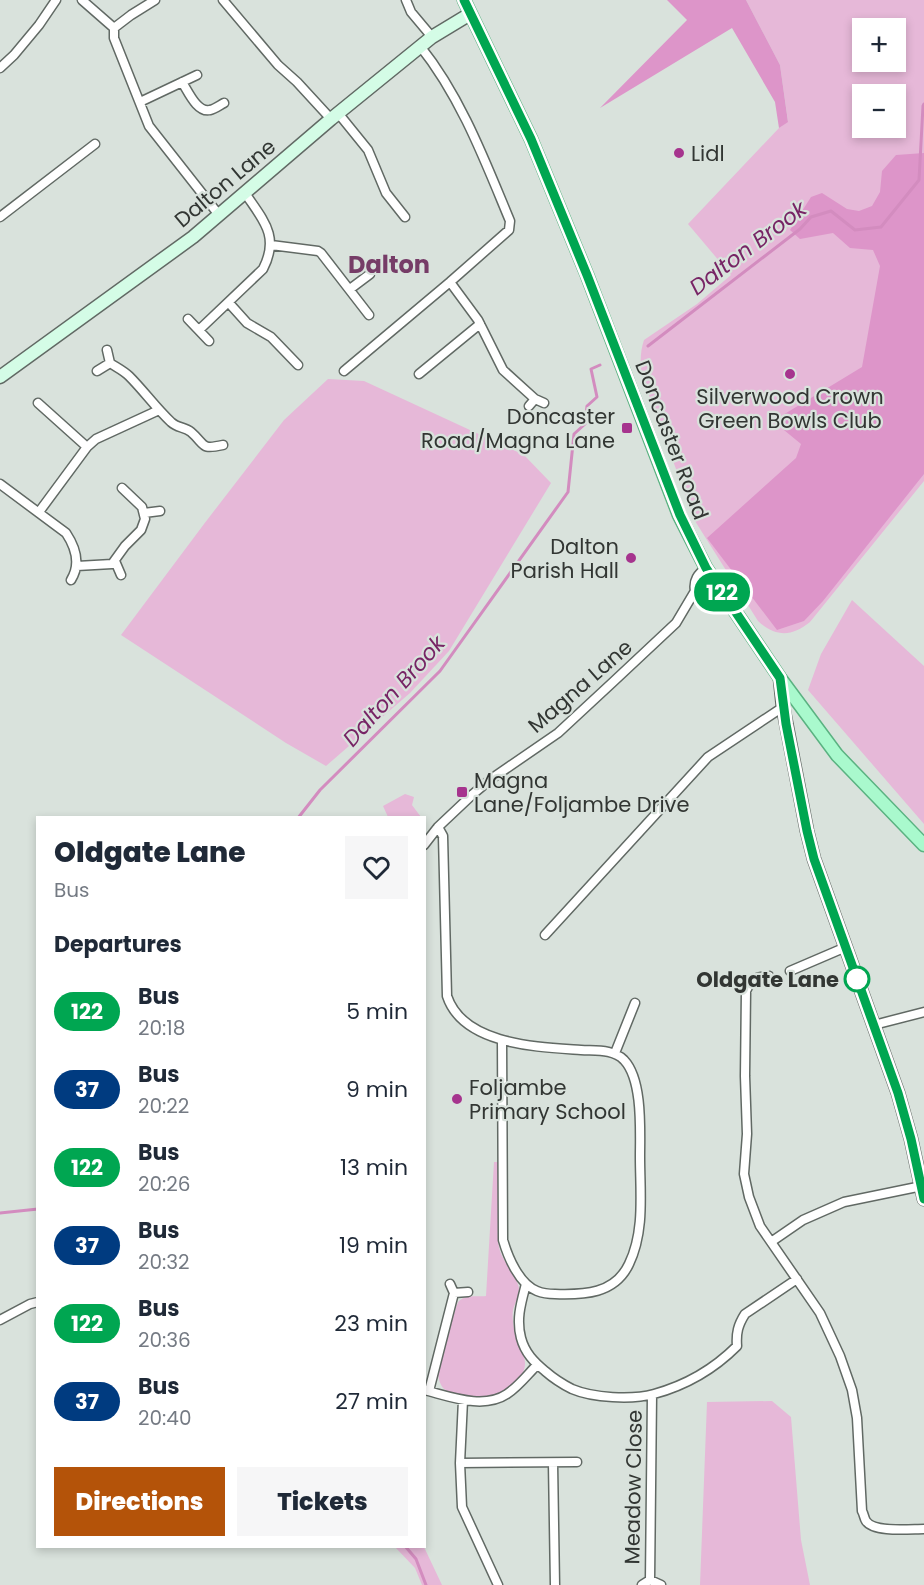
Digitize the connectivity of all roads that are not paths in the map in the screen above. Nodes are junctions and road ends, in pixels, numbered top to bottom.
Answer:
1 (56, 0) edge
2 (82, 0) edge
3 (155, 0) edge
4 (223, 0) edge
5 (406, 0) edge
6 (464, 0) edge
7 (470, 14) junction
8 (114, 28) junction
9 (432, 37) junction
10 (420, 46) junction
11 (0, 68) edge
12 (197, 75) dead end
13 (182, 82) junction
14 (140, 102) junction
15 (224, 103) dead end
16 (335, 116) junction
17 (95, 144) dead end
18 (244, 194) junction
19 (219, 215) junction
20 (0, 217) edge
21 (405, 217) dead end
22 (271, 245) junction
23 (370, 274) dead end
24 (450, 282) junction
25 (350, 289) junction
26 (229, 303) junction
27 (369, 315) dead end
28 (188, 319) dead end
29 (480, 324) junction
30 (199, 330) junction
31 (209, 341) dead end
32 (107, 350) dead end
33 (110, 363) junction
34 (298, 365) dead end
35 (97, 371) dead end
36 (344, 371) dead end
37 (419, 374) dead end
38 (0, 377) edge
39 (38, 403) dead end
40 (536, 403) dead end
41 (159, 410) junction
42 (223, 445) dead end
43 (87, 447) junction
44 (0, 483) edge
45 (122, 488) dead end
46 (160, 511) dead end
47 (39, 512) junction
48 (144, 513) junction
49 (115, 561) junction
50 (77, 566) junction
51 (706, 568) junction
52 (121, 575) dead end
53 (70, 580) dead end
54 (715, 582) junction
55 (695, 591) junction
56 (780, 678) junction
57 (783, 707) junction
58 (438, 827) junction
59 (426, 842) edge
60 (924, 845) edge
61 (545, 935) dead end
62 (846, 947) junction
63 (790, 971) dead end
64 (769, 976) dead end
65 (635, 1003) dead end
66 (924, 1012) edge
67 (874, 1026) junction
68 (502, 1040) junction
69 (615, 1053) junction
70 (923, 1192) edge
71 (771, 1242) junction
72 (797, 1279) junction
73 (450, 1284) dead end
74 (526, 1284) junction
75 (468, 1292) dead end
76 (454, 1293) junction
77 (36, 1302) edge
78 (0, 1320) edge
79 (537, 1365) junction
80 (427, 1391) edge
81 (652, 1395) junction
82 (464, 1400) junction
83 (577, 1462) dead end
84 (460, 1463) junction
85 (553, 1463) junction
86 (924, 1529) edge
87 (650, 1580) junction
88 (498, 1585) edge
89 (555, 1585) edge
90 (642, 1585) edge
91 (661, 1585) edge

1 - 11 street
2 - 8 street
3 - 8 street
4 - 16 street
5 - 9 street
6 - 7 main road, Doncaster Road
7 - 9 street, Dalton Lane
7 - 51 main road, Doncaster Road
8 - 14 street
9 - 10 street, Dalton Lane
10 - 16 street, Dalton Lane
10 - 24 street
12 - 13 street
13 - 14 street
13 - 15 street
14 - 19 street
16 - 18 street, Dalton Lane
16 - 21 street
17 - 20 street
18 - 19 street, Dalton Lane
18 - 22 street
19 - 38 street, Dalton Lane
22 - 25 street
22 - 26 street
23 - 25 street
24 - 29 street
24 - 36 street
25 - 27 street
26 - 30 street
26 - 34 street
28 - 30 street
29 - 37 street
29 - 40 street
30 - 31 street
32 - 33 street
33 - 35 street
33 - 41 street
39 - 43 street
41 - 42 street
41 - 43 street
43 - 47 street
44 - 47 street
45 - 48 street
46 - 48 street
47 - 50 street
48 - 49 street
49 - 50 street
49 - 52 street
50 - 53 street
51 - 54 main road, Doncaster Road
51 - 55 street, Magna Lane
54 - 55 street
54 - 56 main road, Doncaster Road
55 - 58 street, Magna Lane
56 - 57 street
56 - 60 main road, Doncaster Road
57 - 61 street
57 - 62 street
58 - 59 street, Magna Lane
58 - 68 street
62 - 63 street
62 - 67 street
64 - 71 street
65 - 69 street
66 - 67 street
67 - 70 street
68 - 69 street
68 - 74 street
69 - 74 street
70 - 71 street
71 - 72 street
72 - 81 street
72 - 86 street
73 - 76 street
74 - 79 street
75 - 76 street
76 - 80 street
77 - 78 street
79 - 81 street
79 - 82 street
80 - 82 street
81 - 87 street, Meadow Close
82 - 84 street
83 - 85 street
84 - 85 street
84 - 88 street
85 - 89 street
87 - 90 street, Meadow Close
87 - 91 street, Meadow Close

